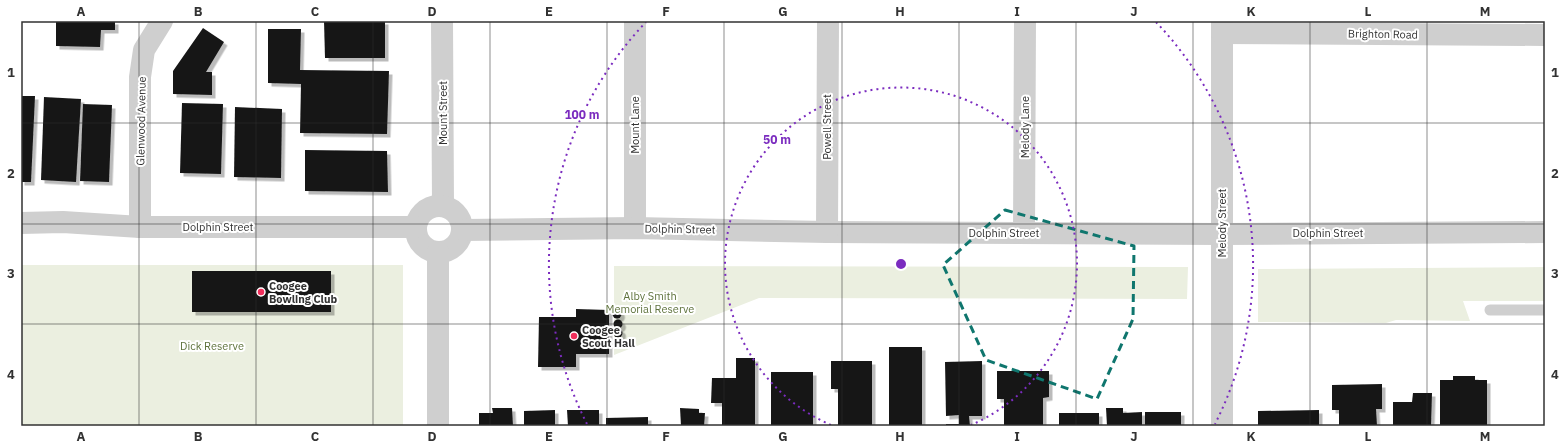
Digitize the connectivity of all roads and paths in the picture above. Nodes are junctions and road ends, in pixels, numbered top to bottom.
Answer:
1 (162, 21) edge
2 (442, 21) edge
3 (635, 21) edge
4 (828, 21) edge
5 (1025, 21) edge
6 (1222, 27) edge
7 (1506, 28) edge
8 (1545, 35) edge
9 (443, 206) junction
10 (21, 223) edge
11 (140, 227) junction
12 (416, 227) junction
13 (635, 228) junction
14 (463, 230) junction
15 (826, 232) junction
16 (1545, 232) edge
17 (1024, 233) junction
18 (1222, 234) junction
19 (438, 252) junction
20 (1490, 310) dead end
21 (1545, 310) edge
22 (438, 426) edge
23 (1222, 426) edge

1 - 11 street, Glenwood Avenue
2 - 9 street, Mount Street
3 - 13 street, Mount Lane
4 - 15 street, Powell Street
5 - 17 street, Melody Lane
6 - 7 street, Brighton Road
6 - 18 street, Melody Street
7 - 8 street, Brighton Road
9 - 12 street
9 - 14 street
10 - 11 street, Dolphin Street
11 - 12 street, Dolphin Street
12 - 19 street
13 - 14 street, Dolphin Street
13 - 15 street, Dolphin Street
14 - 19 street
15 - 17 street, Dolphin Street
16 - 18 street, Dolphin Street
17 - 18 street, Dolphin Street
18 - 23 street, Melody Street
19 - 22 street
20 - 21 lane

